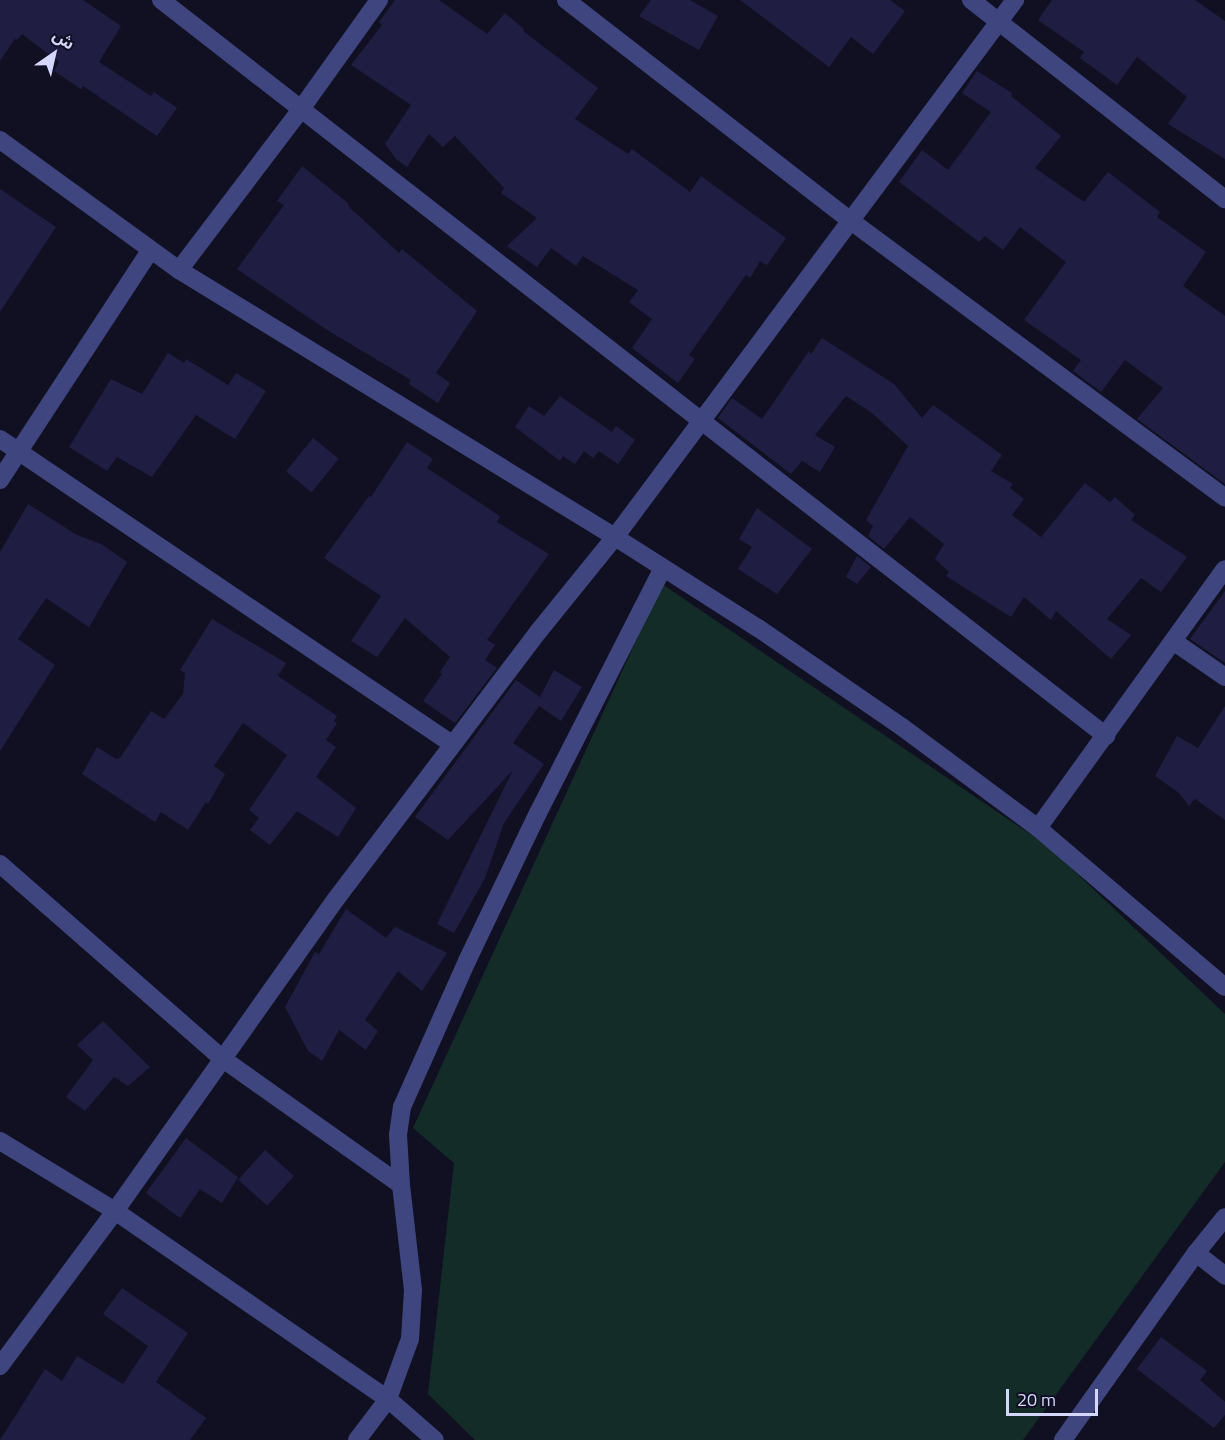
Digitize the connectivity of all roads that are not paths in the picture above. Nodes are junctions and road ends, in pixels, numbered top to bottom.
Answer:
1 (161, 0) edge
2 (379, 0) edge
3 (566, 0) edge
4 (971, 0) edge
5 (1015, 0) edge
6 (1000, 22) junction
7 (301, 109) junction
8 (0, 140) edge
9 (1225, 200) edge
10 (851, 221) junction
11 (150, 251) junction
12 (179, 270) junction
13 (701, 420) junction
14 (0, 439) edge
15 (18, 451) junction
16 (0, 480) edge
17 (1225, 498) edge
18 (615, 537) junction
19 (663, 568) junction
20 (1225, 569) edge
21 (1173, 641) junction
22 (1225, 677) edge
23 (1106, 736) junction
24 (452, 744) junction
25 (1038, 828) junction
26 (0, 864) edge
27 (1225, 987) edge
28 (223, 1059) junction
29 (0, 1141) edge
30 (401, 1185) junction
31 (114, 1211) junction
32 (1225, 1217) edge
33 (1196, 1253) junction
34 (1225, 1276) edge
35 (0, 1366) edge
36 (388, 1399) junction
37 (357, 1440) edge
38 (435, 1440) edge
39 (1063, 1440) edge

1 - 7 street
2 - 7 street
3 - 10 street
4 - 6 street
5 - 6 street
6 - 9 street
6 - 10 street
7 - 12 street
7 - 13 street
8 - 11 street
10 - 13 street
10 - 17 street
11 - 12 street
11 - 15 street
12 - 18 street
13 - 18 street
13 - 23 street
14 - 15 street
15 - 16 street
15 - 24 street
18 - 19 street
18 - 24 street
19 - 25 street
19 - 30 street
20 - 21 street
21 - 22 street
21 - 23 street
23 - 25 street
24 - 28 street
25 - 27 street
26 - 28 street
28 - 30 street
28 - 31 street
29 - 31 street
30 - 36 street
31 - 35 street
31 - 36 street
32 - 33 street
33 - 34 street
33 - 39 street
36 - 37 street
36 - 38 street

